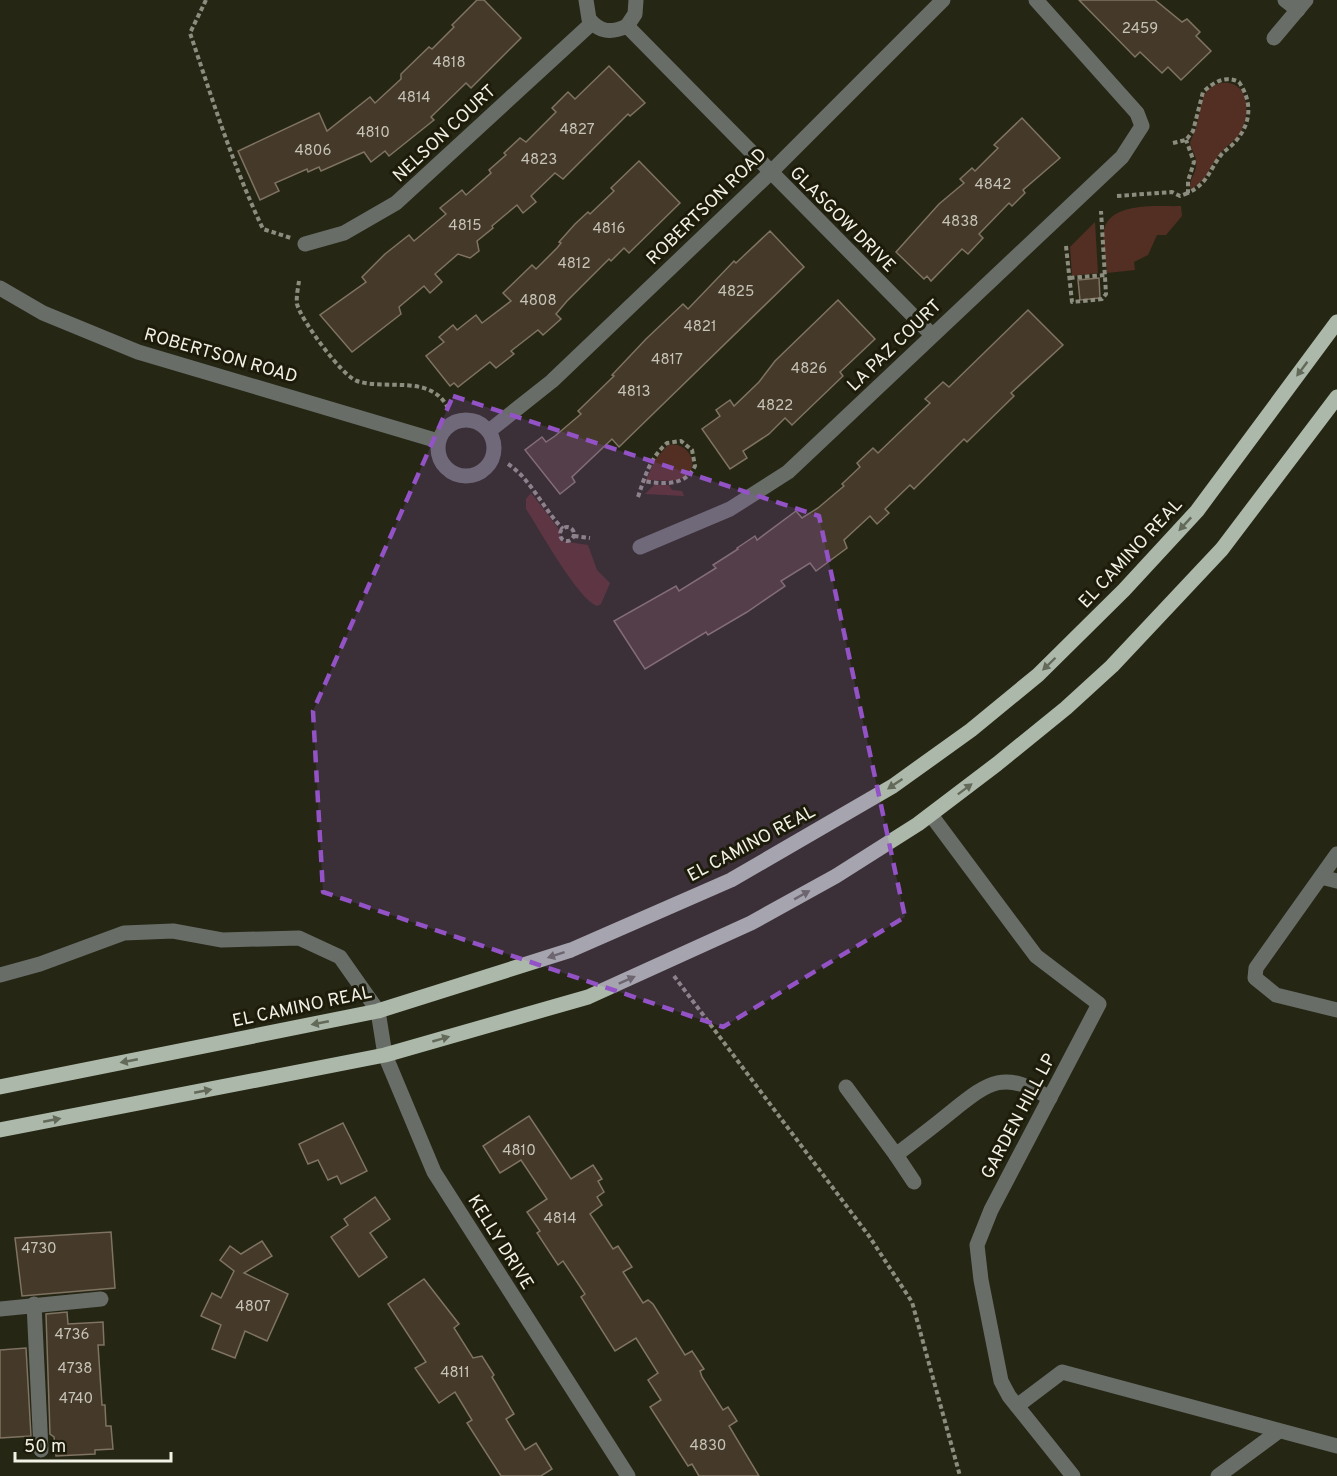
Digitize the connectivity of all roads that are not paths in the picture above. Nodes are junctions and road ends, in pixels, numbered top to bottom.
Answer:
1 (586, 0) edge
2 (636, 0) edge
3 (943, 0) edge
4 (1036, 0) edge
5 (1285, 0) edge
6 (1302, 5) edge
7 (592, 23) junction
8 (627, 26) junction
9 (1274, 39) dead end
10 (770, 173) junction
11 (305, 244) road end
12 (0, 288) edge
13 (1337, 322) edge
14 (932, 335) junction
15 (1337, 397) edge
16 (489, 431) junction
17 (438, 441) junction
18 (640, 547) dead end
19 (931, 814) junction
20 (1337, 854) edge
21 (1321, 877) junction
22 (1337, 881) edge
23 (0, 975) edge
24 (1337, 1010) edge
25 (378, 1011) junction
26 (385, 1055) junction
27 (0, 1087) edge
28 (846, 1088) dead end
29 (1050, 1098) junction
30 (0, 1131) edge
31 (896, 1155) junction
32 (914, 1182) dead end
33 (101, 1299) dead end
34 (34, 1304) junction
35 (0, 1309) edge
36 (1017, 1406) junction
37 (1279, 1431) junction
38 (1337, 1446) edge
39 (41, 1450) dead end
40 (628, 1476) edge
41 (1073, 1476) edge
42 (1218, 1476) edge

1 - 7 street
2 - 8 street
3 - 10 street, ROBERTSON ROAD
4 - 14 street, LA PAZ COURT
5 - 6 street
6 - 9 street
7 - 8 street
7 - 11 street, NELSON COURT
8 - 10 street, GLASGOW DRIVE
10 - 14 street, GLASGOW DRIVE
10 - 16 street, ROBERTSON ROAD
12 - 17 street, ROBERTSON ROAD
13 -> 25 main road, EL CAMINO REAL
14 - 18 street, LA PAZ COURT
19 -> 15 main road
16 - 17 street
16 - 17 street
26 -> 19 main road
19 - 29 street, GARDEN HILL LP
20 - 21 street
21 - 22 street
21 - 24 street
23 - 25 street
25 - 26 street, KELLY DRIVE
25 -> 27 main road, EL CAMINO REAL
30 -> 26 main road
26 - 40 street, KELLY DRIVE
28 - 31 street
29 - 31 street
29 - 36 street, GARDEN HILL LP
31 - 32 street
33 - 34 street
34 - 35 street
34 - 39 street
36 - 37 street
36 - 41 street, GARDEN HILL LP
37 - 38 street
37 - 42 street

